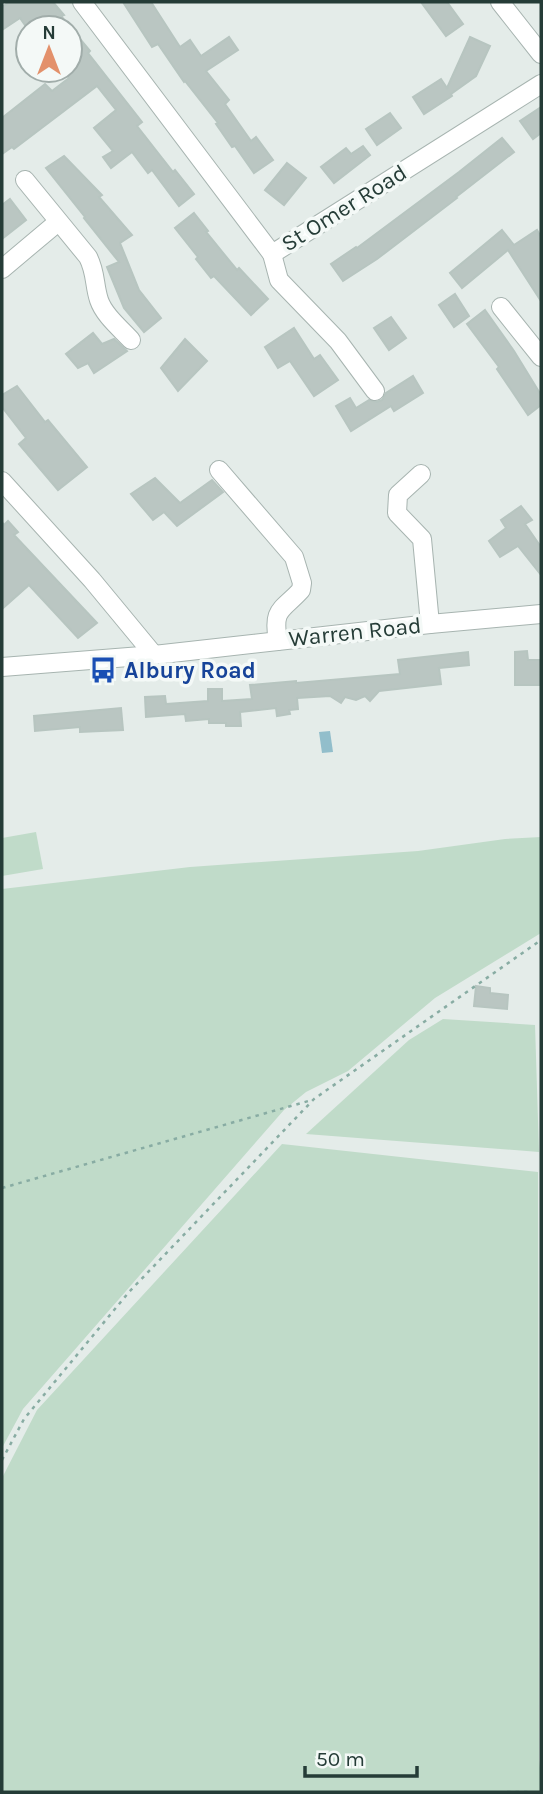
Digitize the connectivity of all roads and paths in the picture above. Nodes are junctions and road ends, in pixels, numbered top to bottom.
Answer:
1 (82, 2) edge
2 (500, 2) edge
3 (541, 54) edge
4 (541, 84) edge
5 (24, 180) dead end
6 (58, 222) junction
7 (272, 254) junction
8 (2, 269) edge
9 (501, 307) dead end
10 (131, 340) dead end
11 (541, 358) edge
12 (375, 391) dead end
13 (219, 470) dead end
14 (421, 474) dead end
15 (2, 481) edge
16 (541, 614) edge
17 (430, 624) junction
18 (278, 641) junction
19 (154, 655) junction
20 (2, 667) edge
21 (541, 940) edge
22 (314, 1099) junction
23 (2, 1188) edge
24 (2, 1460) edge
25 (507, 1792) edge
26 (531, 1792) edge

1 - 7 street, St Omer Road
2 - 3 street
4 - 7 street, St Omer Road
5 - 6 street
6 - 8 street
6 - 10 street
7 - 12 street
9 - 11 street
13 - 18 street
14 - 17 street
15 - 19 street
16 - 17 street, Warren Road
17 - 18 street, Warren Road
18 - 19 street, Warren Road
19 - 20 street, Warren Road
21 - 22 path
22 - 23 path
22 - 24 path
25 - 26 path

